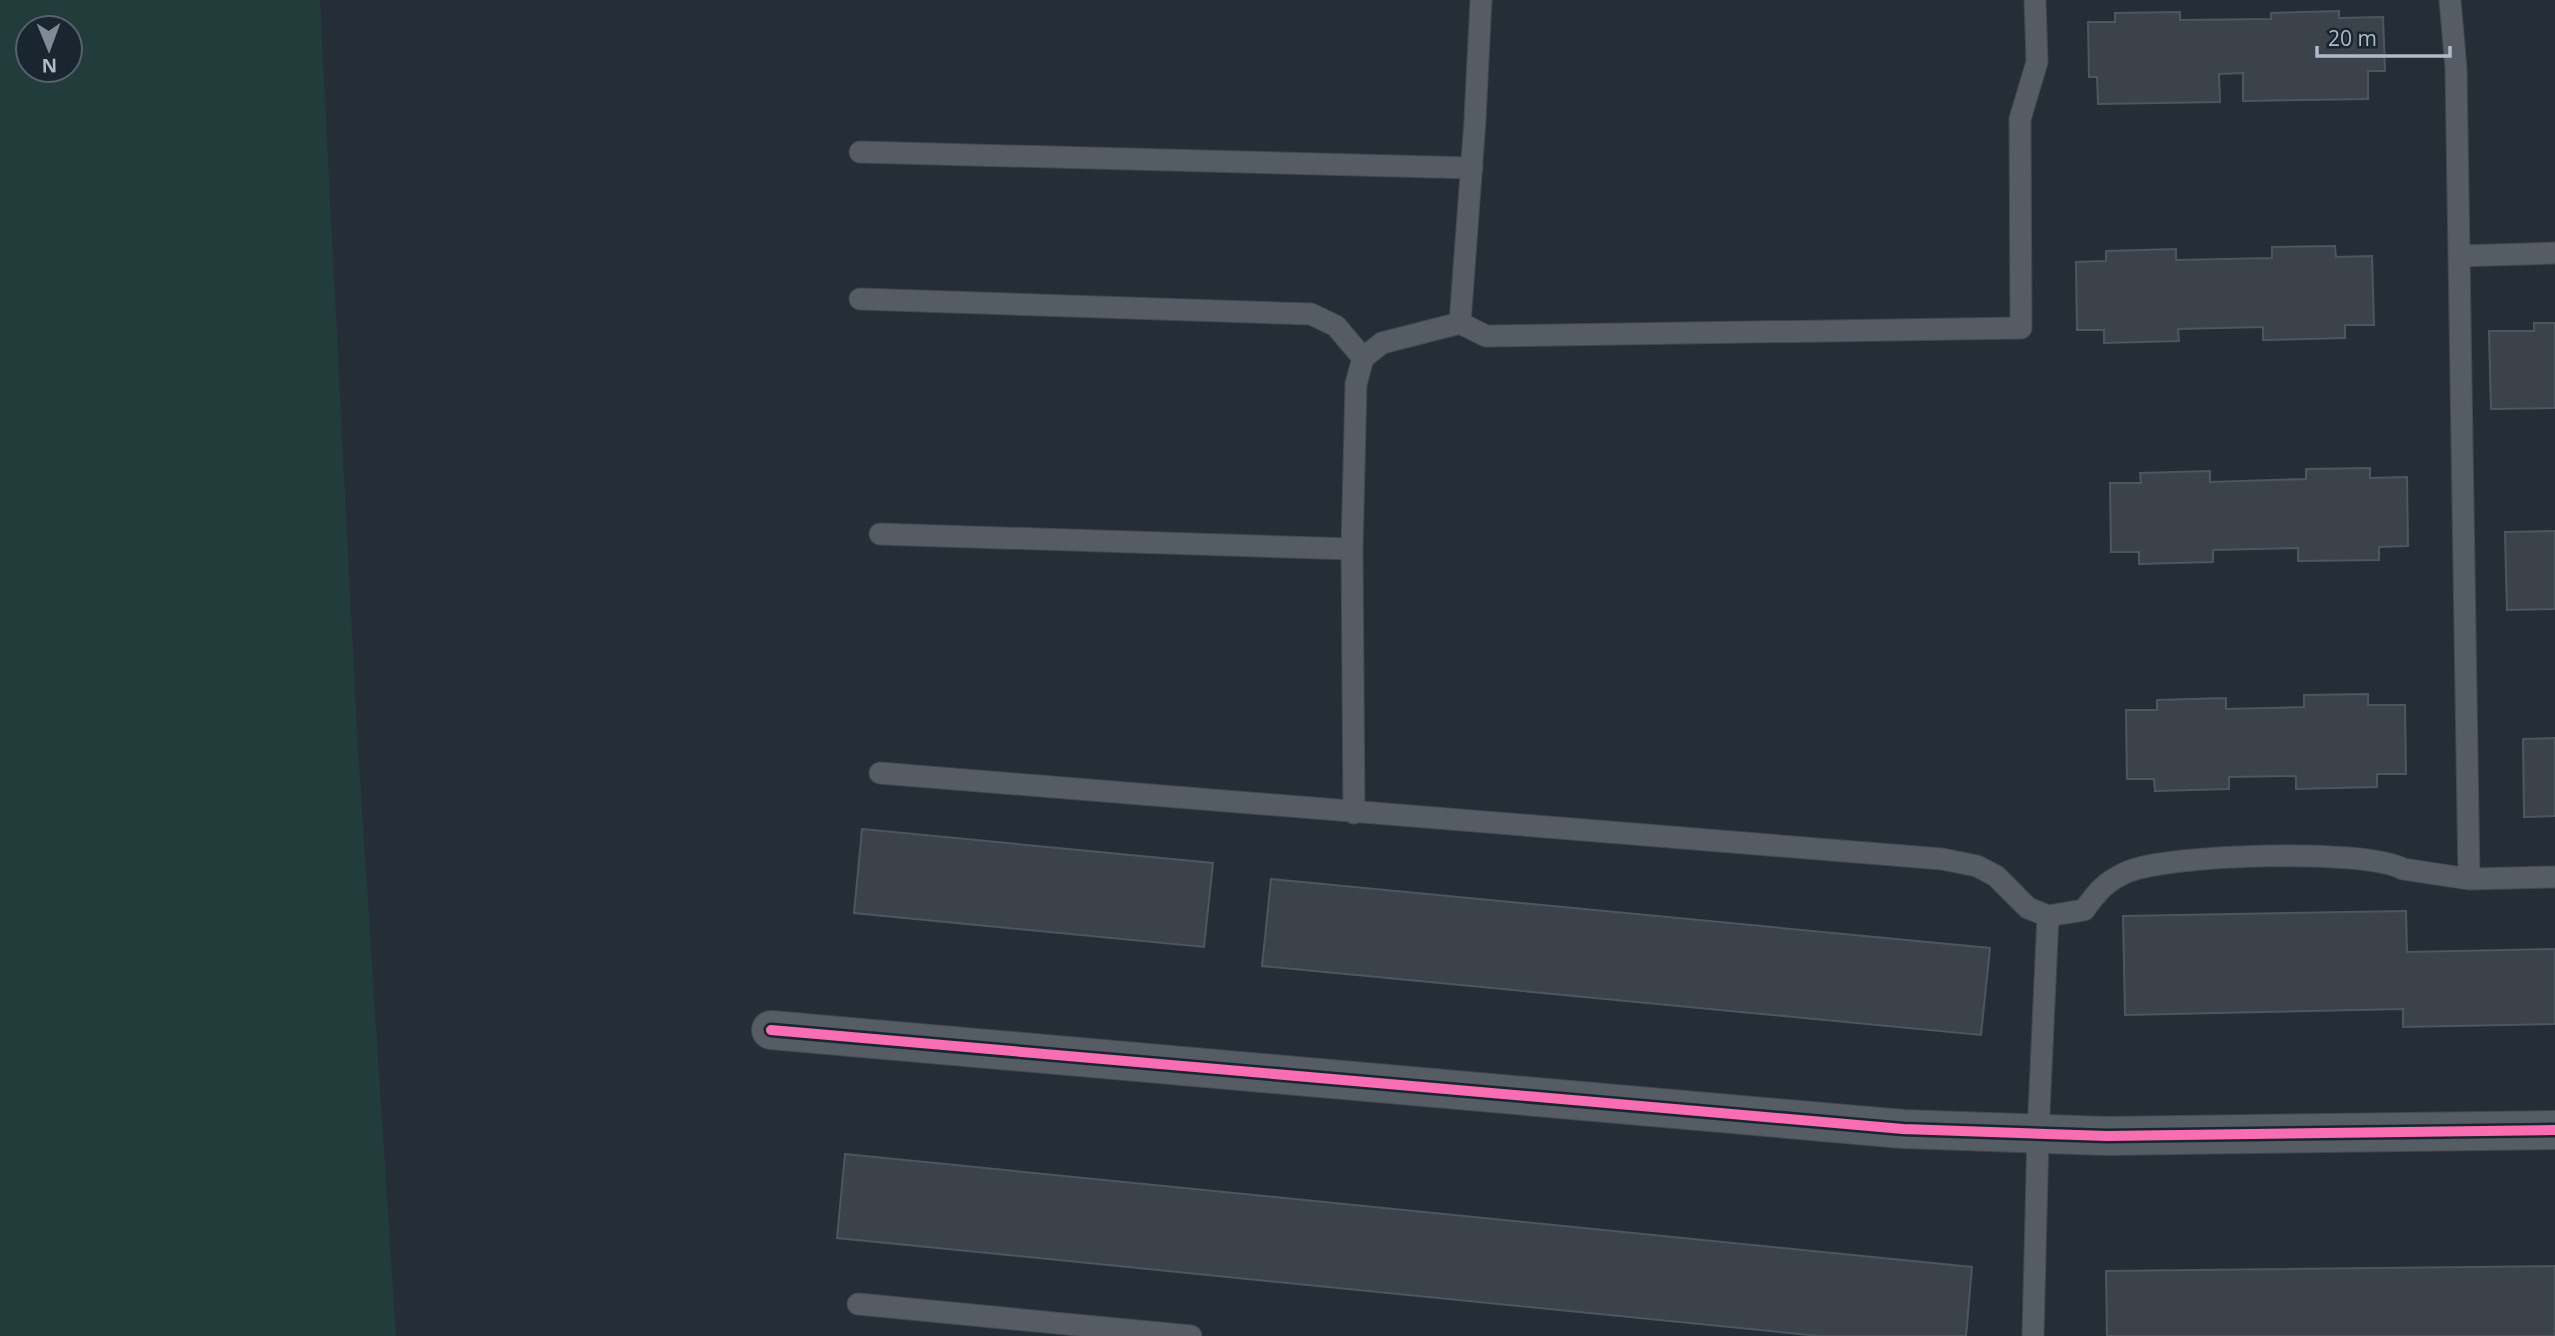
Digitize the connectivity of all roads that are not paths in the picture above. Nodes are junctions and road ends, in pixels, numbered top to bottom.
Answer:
1 (1481, 0) edge
2 (2035, 0) edge
3 (2450, 0) edge
4 (860, 152) dead end
5 (1472, 168) junction
6 (2555, 253) edge
7 (2459, 256) junction
8 (860, 299) dead end
9 (1460, 323) junction
10 (1363, 358) junction
11 (880, 534) dead end
12 (1352, 549) junction
13 (880, 773) dead end
14 (1353, 813) junction
15 (2555, 877) edge
16 (2469, 878) junction
17 (2048, 916) junction
18 (771, 1030) dead end
19 (2555, 1130) edge
20 (2038, 1134) junction
21 (858, 1304) dead end
22 (1191, 1336) edge
23 (2034, 1336) edge

1 - 5 lane
2 - 9 lane
3 - 7 lane
4 - 5 lane
5 - 9 lane
6 - 7 lane
7 - 16 lane
8 - 10 lane
9 - 10 lane
10 - 12 lane
11 - 12 lane
12 - 14 lane
13 - 14 lane
14 - 17 lane
15 - 16 lane
16 - 17 lane
17 - 20 lane
18 - 20 street
19 - 20 street
20 - 23 lane
21 - 22 lane

